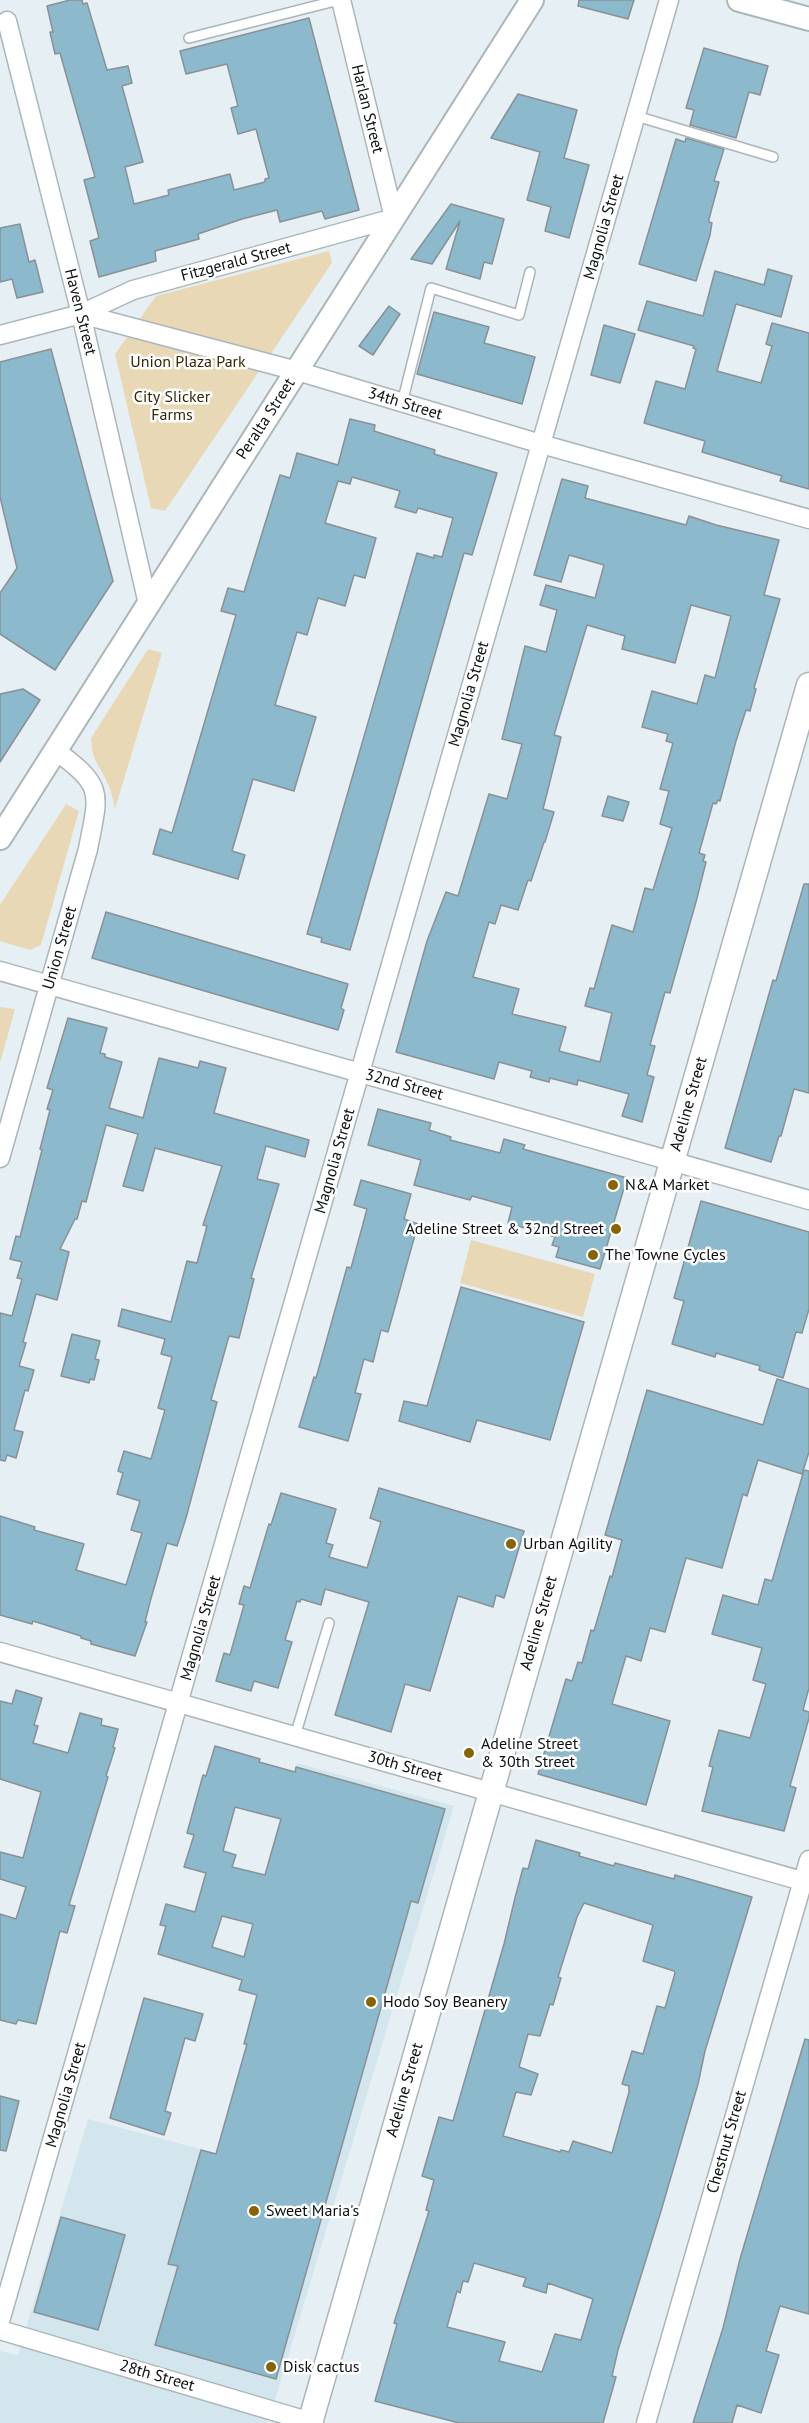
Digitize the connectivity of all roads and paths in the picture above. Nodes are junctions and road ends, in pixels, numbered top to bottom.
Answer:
1 (340, 0) edge
2 (532, 0) edge
3 (669, 0) edge
4 (739, 0) edge
5 (809, 19) edge
6 (7, 21) dead end
7 (189, 38) dead end
8 (636, 116) junction
9 (773, 157) dead end
10 (394, 218) junction
11 (530, 272) dead end
12 (81, 314) junction
13 (0, 335) edge
14 (297, 371) junction
15 (402, 403) junction
16 (541, 444) junction
17 (809, 519) edge
18 (148, 604) junction
19 (809, 685) edge
20 (55, 750) junction
21 (0, 838) edge
22 (0, 970) edge
23 (49, 985) junction
24 (360, 1073) junction
25 (0, 1158) edge
26 (673, 1159) junction
27 (809, 1200) edge
28 (328, 1623) dead end
29 (0, 1652) edge
30 (180, 1703) junction
31 (295, 1736) junction
32 (491, 1792) junction
33 (809, 1860) edge
34 (806, 1882) edge
35 (0, 2321) edge
36 (0, 2330) edge
37 (311, 2423) edge
38 (646, 2423) edge

1 - 7 lane
1 - 10 street, Harlan Street
2 - 10 street, Peralta Street
3 - 8 street, Magnolia Street
4 - 5 street
6 - 12 street, Haven Street
8 - 9 lane
8 - 16 street, Magnolia Street
10 - 12 street, Fitzgerald Street
10 - 14 street, Peralta Street
11 - 15 lane
12 - 13 street, 34th Street
12 - 14 street, 34th Street
12 - 18 street, Haven Street
14 - 15 street, 34th Street
14 - 18 street, Peralta Street
15 - 16 street, 34th Street
16 - 17 street, 34th Street
16 - 24 street, Magnolia Street
18 - 20 street, Peralta Street
19 - 26 main road, Adeline Street
20 - 21 street, Peralta Street
20 - 23 street, Union Street
22 - 23 street, 32nd Street
23 - 24 street, 32nd Street
23 - 25 street, Union Street
24 - 26 street, 32nd Street
24 - 30 street, Magnolia Street
26 - 27 street, 32nd Street
26 - 32 main road, Adeline Street
28 - 31 lane
29 - 30 street, 30th Street
30 - 31 street, 30th Street
30 - 35 street, Magnolia Street
31 - 32 street, 30th Street
32 - 34 street, 30th Street
32 - 37 main road, Adeline Street
33 - 34 street, Chestnut Street
34 - 38 street, Chestnut Street
36 - 37 street, 28th Street

